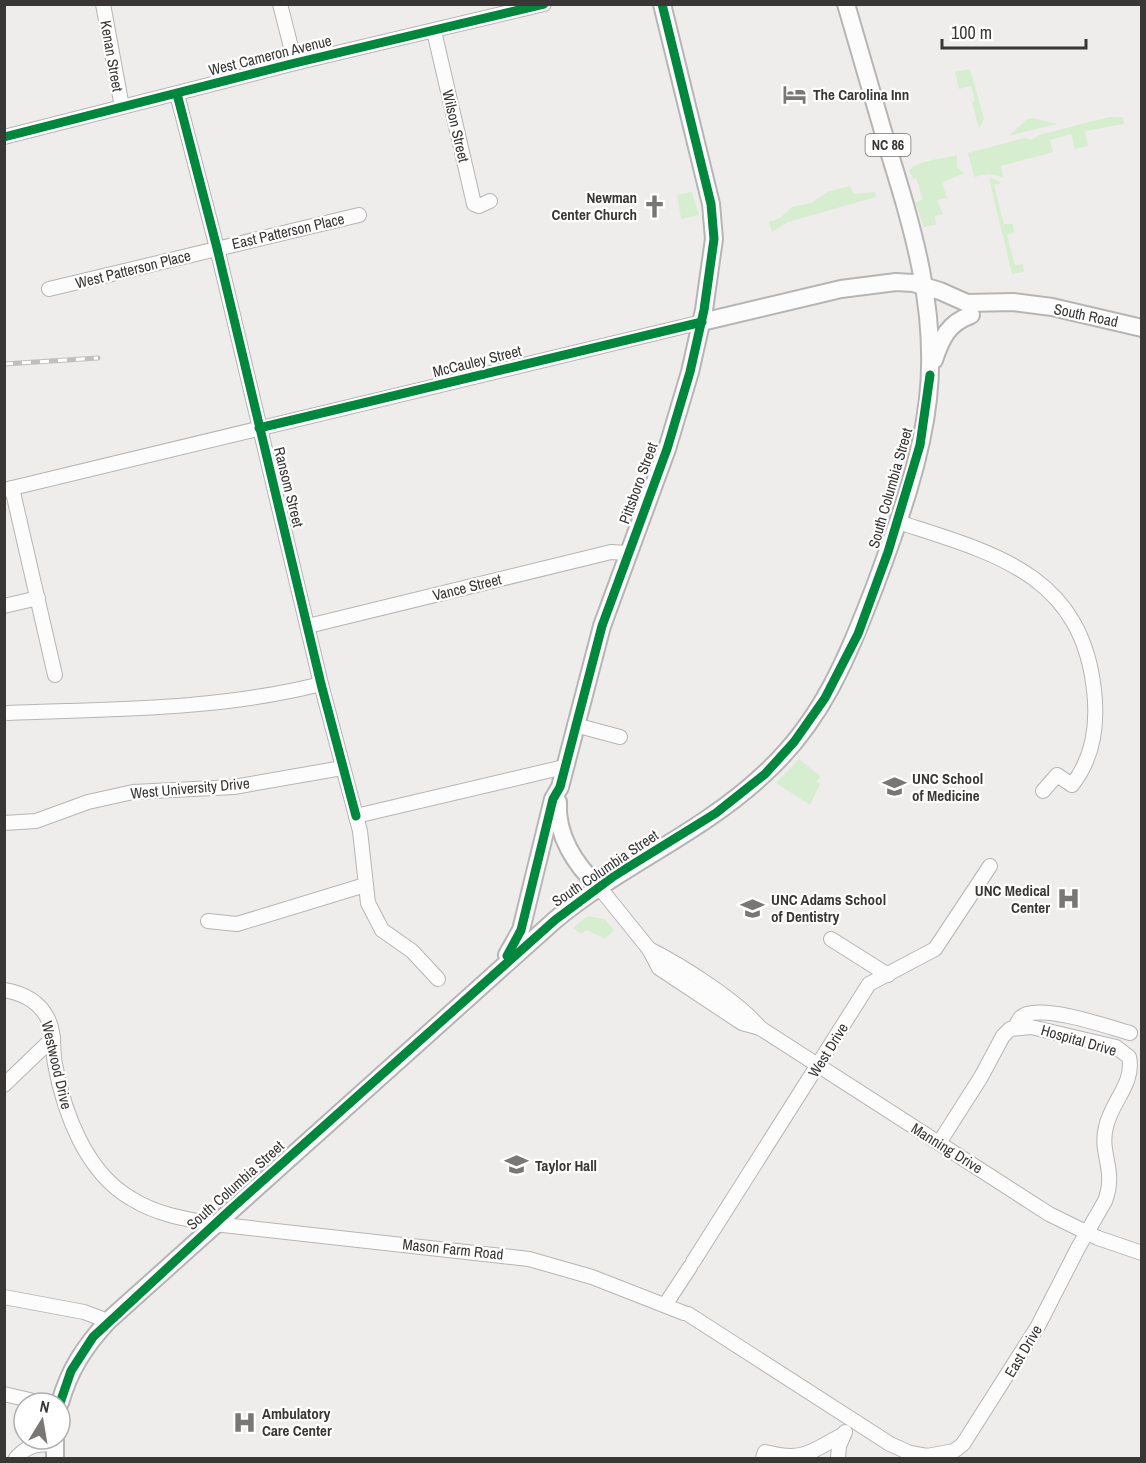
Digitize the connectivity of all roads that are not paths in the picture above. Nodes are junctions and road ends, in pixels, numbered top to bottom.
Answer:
1 (103, 4) edge
2 (280, 4) edge
3 (544, 4) edge
4 (662, 4) edge
5 (846, 4) edge
6 (434, 32) junction
7 (295, 63) junction
8 (177, 94) junction
9 (122, 107) junction
10 (4, 137) edge
11 (490, 201) dead end
12 (359, 215) dead end
13 (217, 248) junction
14 (926, 287) junction
15 (49, 289) dead end
16 (1030, 306) junction
17 (971, 315) junction
18 (702, 322) junction
19 (1142, 328) edge
20 (930, 375) junction
21 (259, 428) junction
22 (8, 489) edge
23 (898, 522) junction
24 (628, 553) junction
25 (38, 598) junction
26 (4, 606) edge
27 (308, 626) junction
28 (55, 675) dead end
29 (321, 684) junction
30 (8, 712) dead end
31 (575, 725) junction
32 (620, 737) dead end
33 (564, 767) junction
34 (342, 768) junction
35 (560, 787) junction
36 (1043, 791) dead end
37 (356, 816) junction
38 (4, 823) edge
39 (990, 866) dead end
40 (365, 885) junction
41 (599, 887) junction
42 (208, 921) dead end
43 (831, 939) dead end
44 (506, 962) junction
45 (888, 975) junction
46 (438, 979) dead end
47 (4, 990) edge
48 (1015, 1028) junction
49 (1138, 1032) edge
50 (53, 1038) junction
51 (1116, 1047) junction
52 (818, 1066) junction
53 (1136, 1071) edge
54 (4, 1085) edge
55 (939, 1143) junction
56 (214, 1224) junction
57 (1087, 1233) junction
58 (1142, 1253) edge
59 (4, 1297) edge
60 (665, 1305) junction
61 (108, 1321) junction
62 (64, 1391) edge
63 (851, 1421) junction
64 (844, 1434) junction
65 (942, 1455) joint
66 (763, 1458) edge
67 (838, 1458) edge

1 - 9 street, Kenan Street
2 - 7 street
3 - 6 street, West Cameron Avenue
4 - 18 main road, Pittsboro Street / NC 86
5 - 14 main road, South Columbia Street / NC 86
6 - 7 street, West Cameron Avenue
6 - 11 street, Wilson Street
7 - 8 street, West Cameron Avenue
8 - 9 street, West Cameron Avenue
8 - 13 street, Ransom Street
9 - 10 street, West Cameron Avenue
12 - 13 street, East Patterson Place
13 - 15 street, West Patterson Place
13 - 21 street, Ransom Street
14 - 16 main road, South Road
14 - 17 main road, South Road
14 - 18 main road, McCauley Street
14 - 20 main road, South Columbia Street / NC 86
16 - 17 main road, South Road
16 - 19 main road, South Road
17 - 20 main road
18 - 21 street, McCauley Street
18 - 24 main road, Pittsboro Street / NC 86
20 - 23 main road, South Columbia Street / NC 86
21 - 22 street, McCauley Street
21 - 27 street, Ransom Street
22 - 25 street
23 - 36 street
23 - 41 main road, South Columbia Street / NC 86
24 - 27 street, Vance Street
24 - 31 main road, Pittsboro Street / NC 86
25 - 26 street
25 - 28 street
27 - 29 street, Ransom Street
29 - 30 street
29 - 34 street, Ransom Street
31 - 32 street
31 - 33 main road, Pittsboro Street / NC 86
33 - 35 main road, Pittsboro Street / NC 86
33 - 37 street
34 - 37 street, Ransom Street
34 - 38 street, West University Drive
35 - 41 main road, Manning Drive
35 - 44 main road, Pittsboro Street / NC 86
37 - 40 street, Ransom Street
39 - 45 street, West Drive
40 - 42 street
40 - 46 street, Ransom Street
41 - 44 main road, South Columbia Street / NC 86
41 - 52 street, Manning Drive
43 - 45 street
44 - 56 main road, South Columbia Street / NC 86
45 - 52 street, West Drive
47 - 50 street, Westwood Drive
48 - 49 street
48 - 51 street, Hospital Drive
48 - 55 street
49 - 51 street
50 - 54 street
50 - 56 street, Westwood Drive
51 - 53 street, Hospital Drive
52 - 55 street, Manning Drive
52 - 60 street, West Drive
53 - 57 street, Hospital Drive
55 - 57 street, Manning Drive
56 - 60 street, Mason Farm Road
56 - 61 main road, South Columbia Street / NC 86
57 - 58 street, Manning Drive
57 - 65 street, East Drive
59 - 61 street
60 - 63 street, Mason Farm Road
61 - 62 main road, South Columbia Street / NC 86
63 - 64 street
63 - 65 street, Mason Farm Road
64 - 66 street
64 - 67 street

